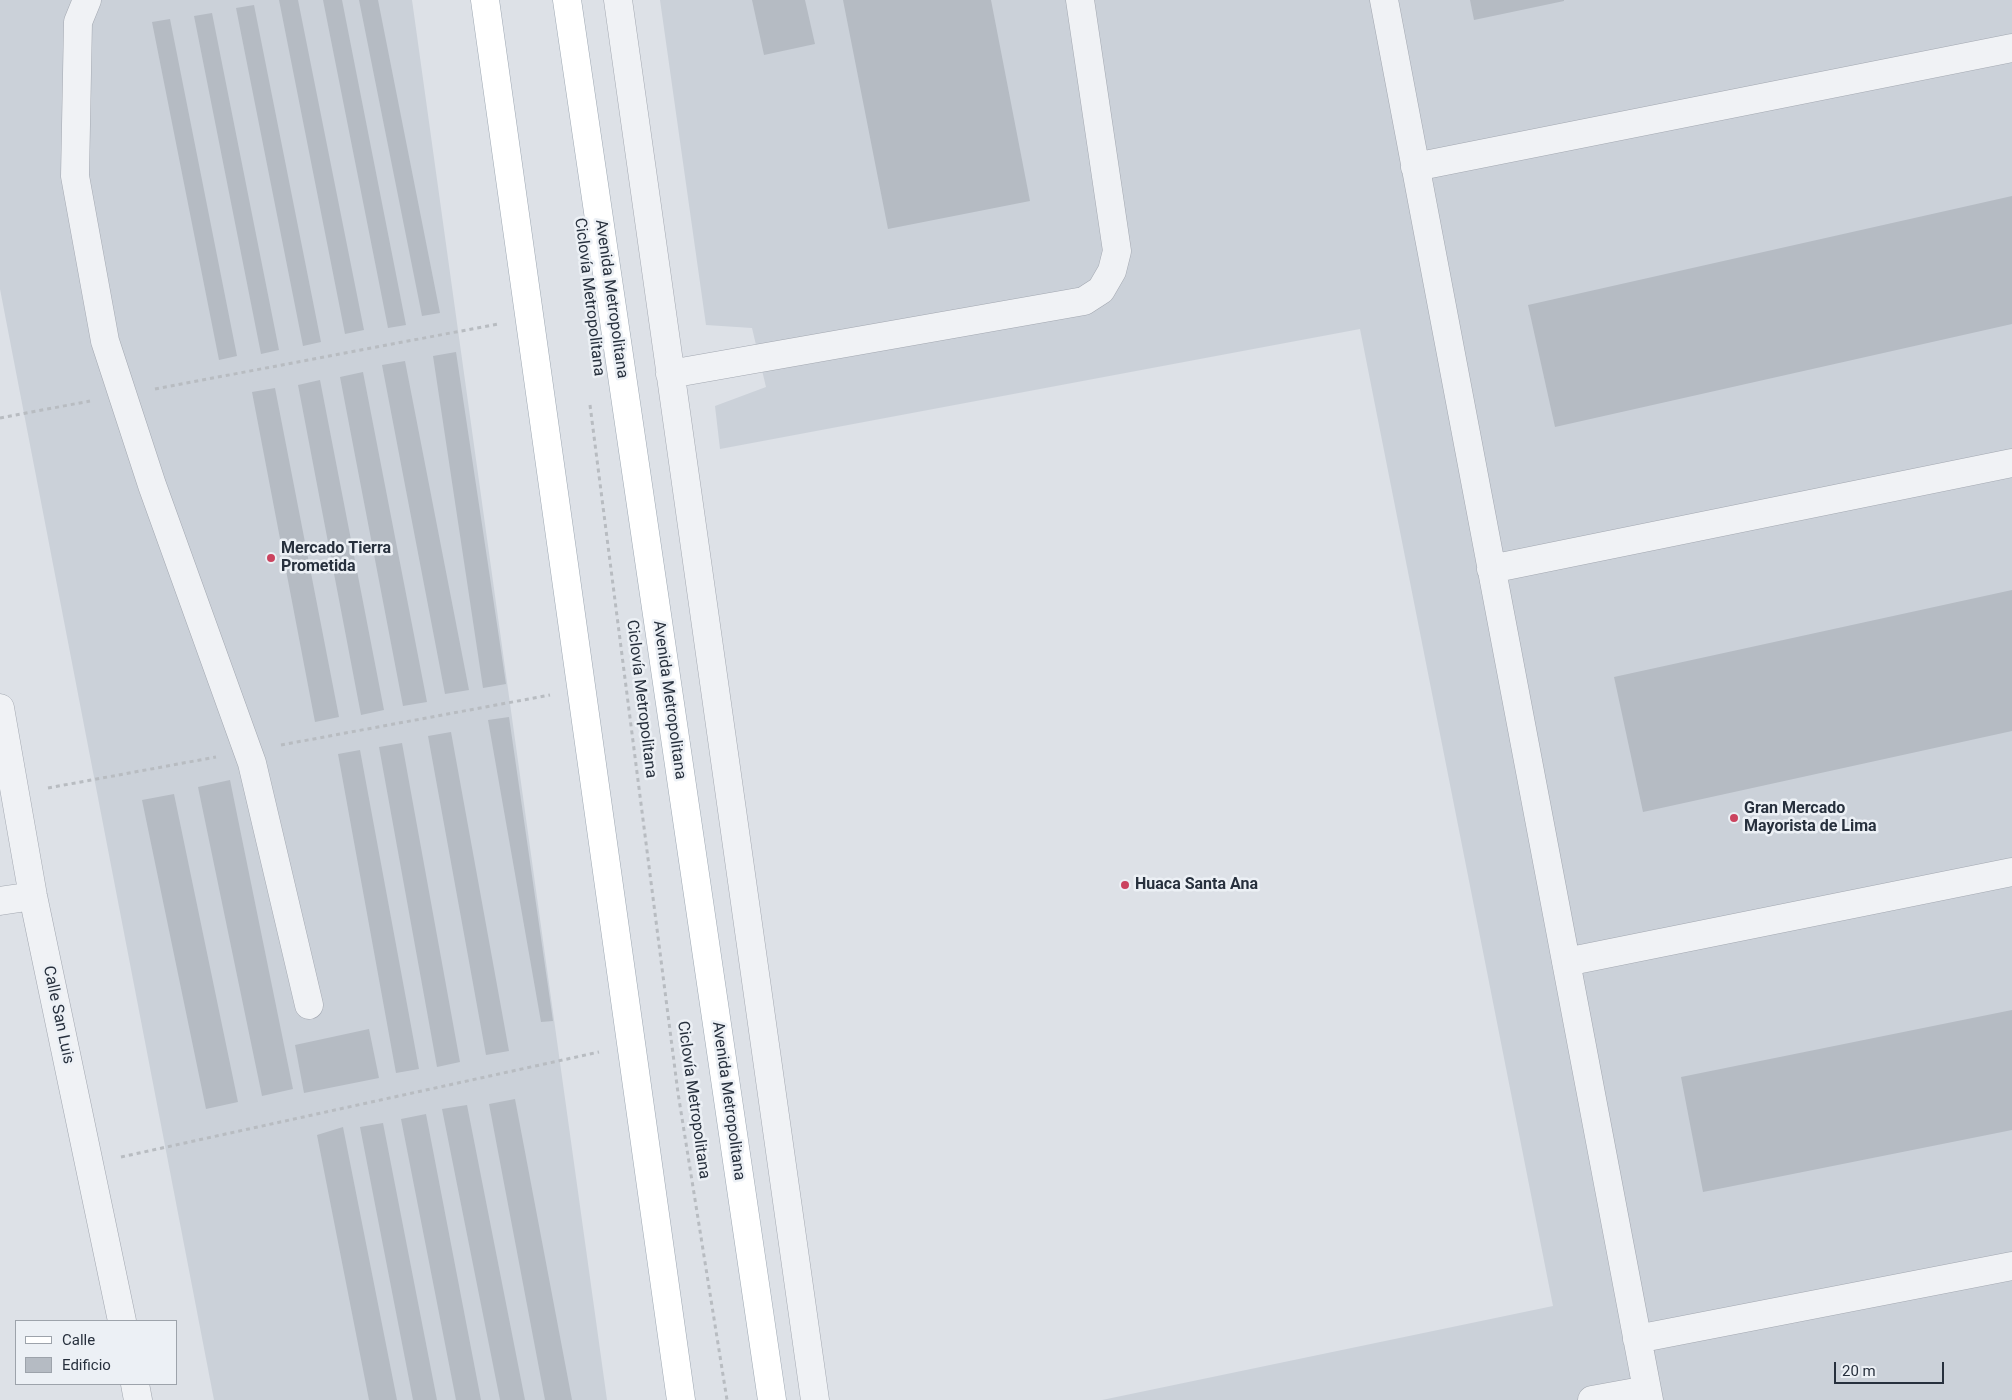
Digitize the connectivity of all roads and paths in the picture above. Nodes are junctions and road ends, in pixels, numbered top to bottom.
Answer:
1 (88, 0) edge
2 (485, 0) edge
3 (567, 0) edge
4 (618, 0) edge
5 (1080, 0) edge
6 (1384, 0) edge
7 (2012, 48) edge
8 (1415, 166) junction
9 (530, 318) junction
10 (670, 374) junction
11 (123, 395) junction
12 (590, 404) dead end
13 (0, 418) edge
14 (2012, 463) edge
15 (1491, 569) junction
16 (582, 690) junction
17 (0, 708) edge
18 (248, 752) junction
19 (15, 794) junction
20 (2012, 872) edge
21 (33, 896) junction
22 (0, 900) edge
23 (1566, 962) junction
24 (309, 1005) dead end
25 (631, 1044) junction
26 (89, 1164) junction
27 (2012, 1266) edge
28 (122, 1320) edge
29 (1638, 1339) junction
30 (135, 1385) edge
31 (1648, 1395) edge
32 (138, 1400) edge
33 (681, 1400) edge
34 (727, 1400) edge
35 (772, 1400) edge
36 (815, 1400) edge
37 (1592, 1400) edge

1 - 11 street
2 - 9 main road
3 - 35 main road, Avenida Metropolitana
4 - 10 street
5 - 10 street
6 - 8 street
7 - 8 street
8 - 15 street
9 - 11 path
9 - 16 main road
10 - 36 street
11 - 13 path
11 - 18 street
12 - 34 path, Ciclovía Metropolitana
14 - 15 street
15 - 23 street
16 - 18 path
16 - 25 main road
17 - 19 street, Calle San Luis
18 - 19 path
18 - 24 street
19 - 21 street, Calle San Luis
20 - 23 street
21 - 22 street
21 - 26 street, Calle San Luis
23 - 29 street
25 - 26 path
25 - 33 main road
26 - 28 street, Calle San Luis
27 - 29 street
29 - 31 street
30 - 32 street
31 - 37 street

